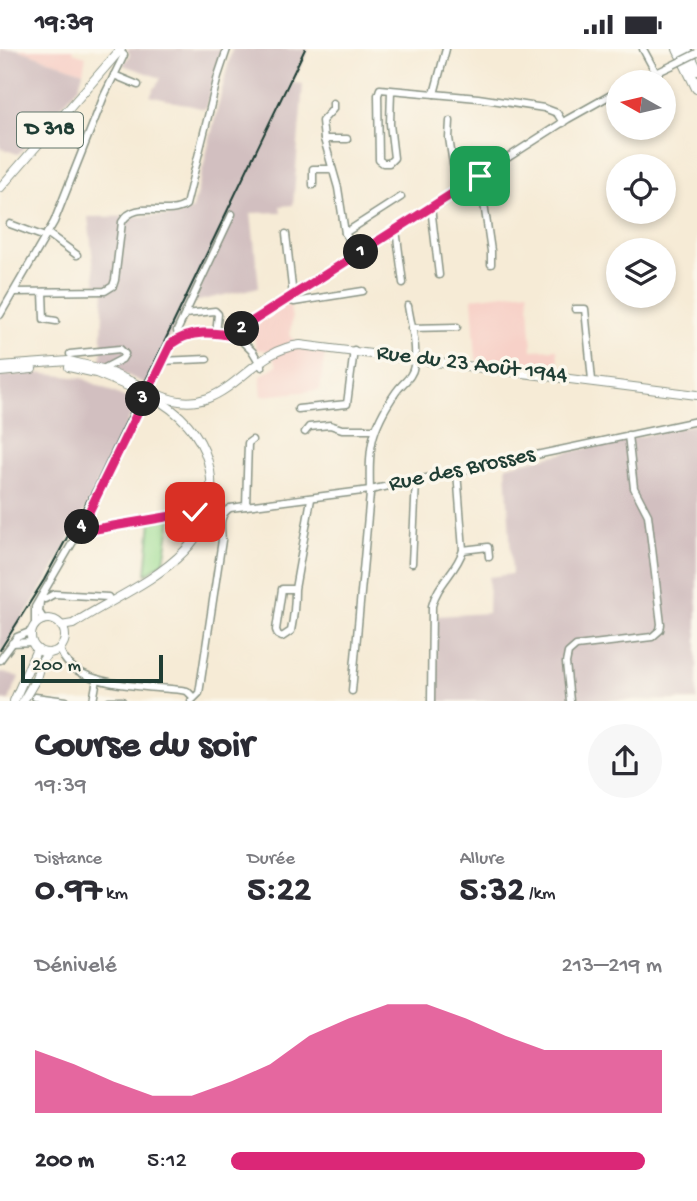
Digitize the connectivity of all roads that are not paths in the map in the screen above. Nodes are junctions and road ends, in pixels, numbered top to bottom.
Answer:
1 (227, 49) edge
2 (446, 49) edge
3 (643, 49) edge
4 (678, 49) edge
5 (686, 49) edge
6 (120, 50) edge
7 (697, 53) edge
8 (654, 70) edge
9 (662, 70) edge
10 (697, 70) edge
11 (114, 75) junction
12 (138, 85) dead end
13 (697, 88) edge
14 (391, 90) junction
15 (435, 94) junction
16 (606, 98) edge
17 (333, 103) dead end
18 (450, 121) dead end
19 (563, 123) junction
20 (324, 139) junction
21 (347, 139) dead end
22 (332, 169) junction
23 (480, 176) junction
24 (313, 185) dead end
25 (0, 188) edge
26 (457, 190) junction
27 (401, 197) dead end
28 (431, 207) junction
29 (232, 215) dead end
30 (10, 224) dead end
31 (394, 231) junction
32 (345, 233) junction
33 (286, 234) dead end
34 (46, 235) junction
35 (358, 254) junction
36 (77, 255) dead end
37 (491, 264) dead end
38 (439, 275) dead end
39 (403, 282) dead end
40 (363, 291) dead end
41 (14, 292) junction
42 (43, 292) junction
43 (290, 298) junction
44 (408, 306) dead end
45 (575, 309) dead end
46 (185, 314) junction
47 (0, 315) edge
48 (35, 319) dead end
49 (44, 319) junction
50 (56, 321) dead end
51 (457, 327) dead end
52 (411, 328) junction
53 (216, 334) junction
54 (238, 337) junction
55 (179, 338) junction
56 (354, 350) junction
57 (70, 354) dead end
58 (415, 358) junction
59 (207, 359) dead end
60 (161, 361) junction
61 (263, 363) junction
62 (0, 366) edge
63 (99, 371) junction
64 (0, 372) edge
65 (592, 380) junction
66 (697, 393) edge
67 (159, 399) junction
68 (298, 409) dead end
69 (697, 421) edge
70 (374, 429) junction
71 (306, 432) dead end
72 (628, 435) junction
73 (252, 440) dead end
74 (457, 471) junction
75 (416, 481) junction
76 (370, 490) junction
77 (311, 499) junction
78 (246, 506) junction
79 (195, 512) dead end
80 (81, 528) junction
81 (463, 549) junction
82 (489, 557) dead end
83 (412, 563) dead end
84 (295, 589) junction
85 (41, 598) junction
86 (110, 600) junction
87 (44, 620) junction
88 (61, 626) junction
89 (34, 629) junction
90 (12, 643) junction
91 (35, 645) junction
92 (60, 648) junction
93 (48, 653) junction
94 (0, 660) edge
95 (97, 679) junction
96 (352, 691) dead end
97 (35, 697) dead end
98 (192, 699) edge
99 (14, 701) edge
100 (23, 701) edge
101 (66, 701) edge
102 (93, 701) edge
103 (109, 701) edge
104 (122, 701) edge
105 (431, 701) edge
106 (570, 701) edge

1 - 42 street
2 - 15 street
3 - 8 street
4 - 13 highway
5 - 10 highway
6 - 11 street
6 - 25 main road, D 318
7 - 9 street, bridge
11 - 12 street
11 - 34 street
14 - 14 street
14 - 15 street
15 - 19 street
16 - 19 street
17 - 20 street
18 - 26 street
19 - 23 street
20 - 21 street
20 - 22 street
22 - 24 street
22 - 32 street
23 - 26 street
23 - 37 street
26 - 28 street
27 - 32 street
28 - 31 street
28 - 38 street
29 - 46 street
30 - 34 street
31 - 35 street
31 - 39 street
32 - 35 street
33 - 43 street
34 - 36 street
34 - 41 street
35 - 43 street
40 - 43 street
41 - 42 street
41 - 47 street
42 - 49 street
43 - 54 street
44 - 52 street
45 - 65 street
46 - 53 street
46 - 55 street
48 - 49 street
49 - 50 street
51 - 52 street
52 - 58 street
53 - 54 street
53 - 55 street
54 - 61 street
55 - 60 street
56 - 58 main road, Rue du 23 Août 1944
56 - 61 main road, Rue du 23 Août 1944
56 - 68 street
57 - 63 street
58 - 65 main road, Rue du 23 Août 1944
58 - 70 street
59 - 60 street
60 - 80 street
61 - 67 main road, Rue du 23 Août 1944
62 - 63 main road
63 - 64 main road
63 - 67 main road, bridge
65 - 66 main road, Rue du 23 Août 1944
67 - 86 main road
69 - 72 street, Rue des Brosses
70 - 71 street
70 - 76 street
72 - 74 street, Rue des Brosses
72 - 106 street
73 - 78 street
74 - 75 street, Rue des Brosses
74 - 81 street
75 - 76 street, Rue des Brosses
75 - 83 street
76 - 77 street, Rue des Brosses
76 - 96 street
77 - 78 street, Rue des Brosses
77 - 84 street
78 - 98 street, Rue des Brosses
79 - 80 street
80 - 85 street
81 - 82 street
81 - 105 street
84 - 84 street
85 - 86 street
85 - 87 street
85 - 89 street
86 - 88 main road
87 - 88 main road
87 - 89 main road
88 - 92 main road
89 - 90 street
89 - 91 main road
90 - 91 street
90 - 94 street
91 - 93 main road
91 - 99 main road
92 - 93 main road
92 - 95 street
93 - 100 main road
95 - 98 street
95 - 102 street
97 - 101 street
103 - 104 street

